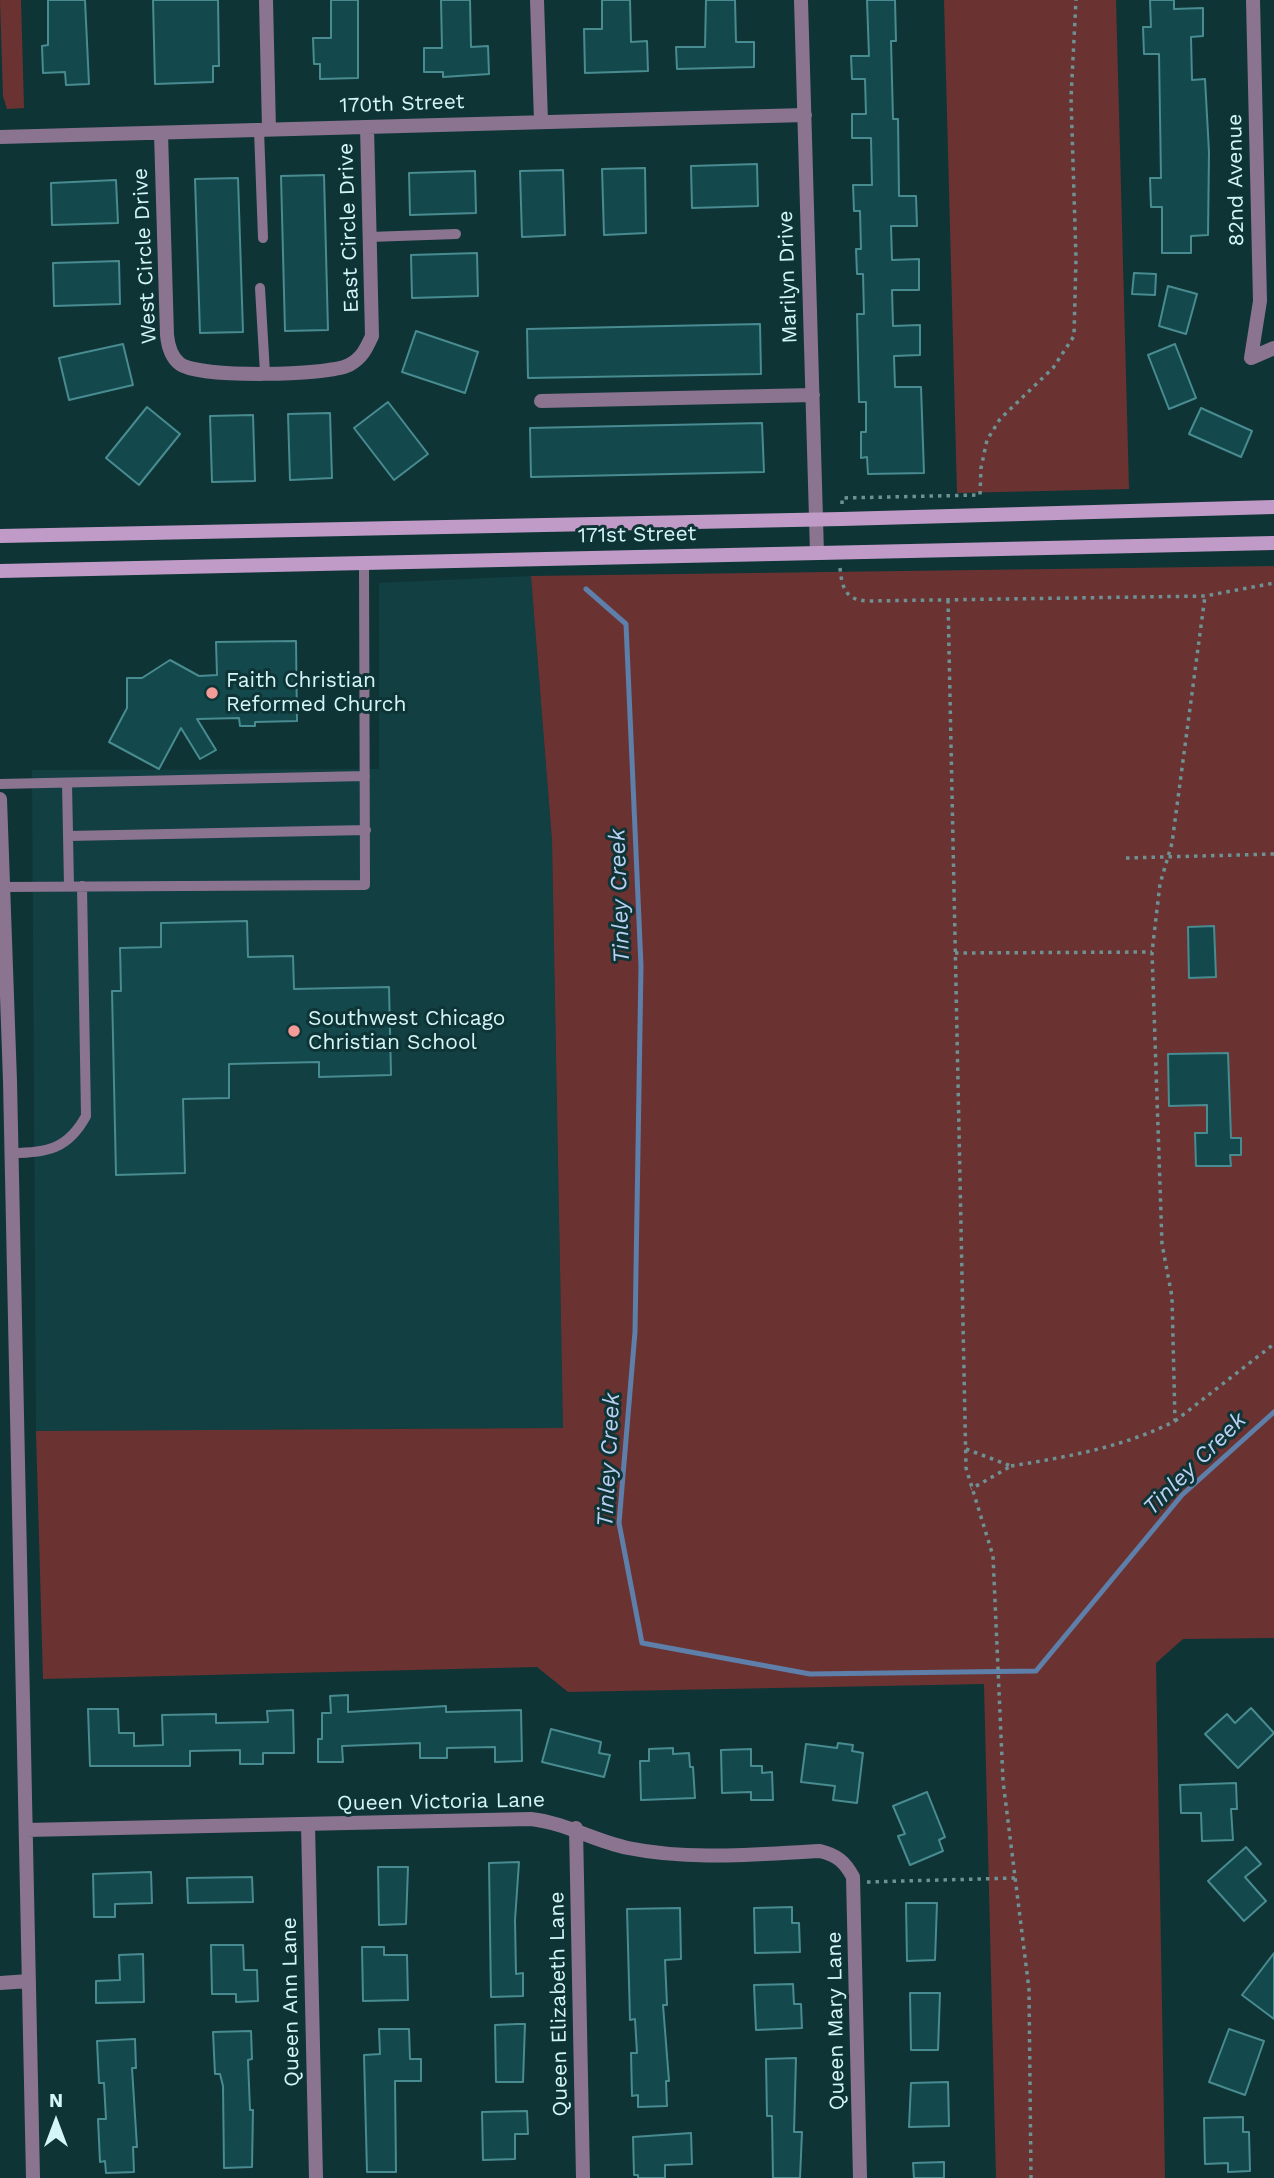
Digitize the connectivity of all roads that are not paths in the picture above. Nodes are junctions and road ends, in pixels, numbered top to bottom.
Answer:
1 (266, 0) edge
2 (537, 0) edge
3 (801, 0) edge
4 (1253, 0) edge
5 (805, 115) junction
6 (541, 121) junction
7 (367, 127) junction
8 (264, 129) junction
9 (161, 133) junction
10 (0, 137) edge
11 (456, 234) dead end
12 (369, 237) junction
13 (263, 238) dead end
14 (260, 288) dead end
15 (1274, 348) edge
16 (268, 373) junction
17 (813, 395) junction
18 (541, 401) dead end
19 (1274, 507) edge
20 (817, 520) junction
21 (0, 536) edge
22 (1274, 543) edge
23 (817, 553) junction
24 (364, 561) junction
25 (0, 571) edge
26 (365, 776) junction
27 (67, 783) junction
28 (0, 784) edge
29 (0, 799) edge
30 (366, 830) junction
31 (68, 836) junction
32 (69, 886) junction
33 (82, 886) junction
34 (3, 887) junction
35 (2, 939) edge
36 (5, 1082) edge
37 (12, 1153) junction
38 (308, 1825) junction
39 (576, 1828) junction
40 (26, 1830) junction
41 (846, 1864) joint
42 (29, 1981) junction
43 (0, 1983) edge
44 (33, 2178) edge
45 (316, 2178) edge
46 (583, 2178) edge
47 (860, 2178) edge

1 - 8 street
2 - 6 street
3 - 5 street, Marilyn Drive
4 - 15 street, 82nd Avenue
5 - 6 street, 170th Street
5 - 17 street, Marilyn Drive
6 - 7 street, 170th Street
7 - 8 street, 170th Street
7 - 12 street, East Circle Drive
8 - 9 street, 170th Street
8 - 13 lane
9 - 10 street, 170th Street
9 - 16 street, West Circle Drive
11 - 12 lane
12 - 16 street, East Circle Drive
14 - 16 lane
17 - 18 street
17 - 20 street, Marilyn Drive
19 - 20 street, 171st Street
20 - 21 street, 171st Street
20 - 23 street, Marilyn Drive
22 - 23 street, 171st Street
23 - 24 street, 171st Street
24 - 25 street, 171st Street
24 - 26 lane
26 - 27 lane
26 - 30 lane
27 - 28 lane
27 - 31 lane
29 - 34 street
30 - 31 lane
30 - 33 lane
31 - 32 lane
32 - 33 lane
32 - 34 lane
33 - 37 lane
34 - 35 street
35 - 36 street
36 - 37 street
37 - 40 street
38 - 39 street, Queen Victoria Lane
38 - 40 street, Queen Victoria Lane
38 - 45 street, Queen Ann Lane
39 - 41 street, Queen Victoria Lane
39 - 46 street, Queen Elizabeth Lane
40 - 42 street
41 - 47 street, Queen Mary Lane
42 - 43 street
42 - 44 street

